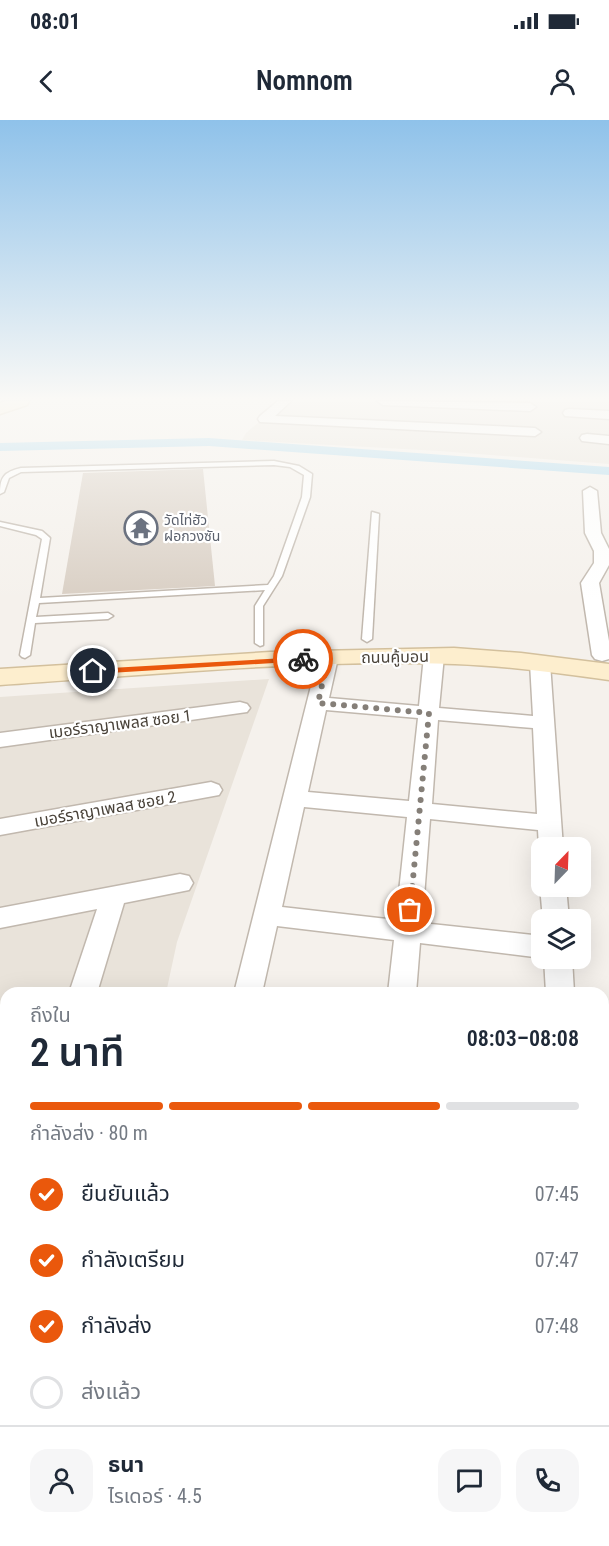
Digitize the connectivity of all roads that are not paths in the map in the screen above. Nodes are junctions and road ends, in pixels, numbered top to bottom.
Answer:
1 (84, 468) edge
2 (298, 468) edge
3 (0, 492) edge
4 (590, 492) dead end
5 (375, 514) dead end
6 (1, 525) edge
7 (271, 587) junction
8 (36, 601) junction
9 (108, 616) dead end
10 (32, 620) junction
11 (367, 639) junction
12 (260, 643) junction
13 (13, 656) edge
14 (434, 656) junction
15 (328, 658) junction
16 (607, 661) edge
17 (540, 663) junction
18 (0, 677) edge
19 (318, 703) junction
20 (240, 708) dead end
21 (429, 713) junction
22 (543, 723) junction
23 (0, 740) edge
24 (211, 790) dead end
25 (294, 798) junction
26 (420, 810) junction
27 (549, 823) junction
28 (0, 827) edge
29 (550, 837) edge
30 (180, 883) dead end
31 (114, 895) junction
32 (267, 915) junction
33 (0, 918) edge
34 (408, 930) junction
35 (531, 946) edge
36 (559, 969) edge
37 (85, 987) edge
38 (249, 987) edge
39 (403, 987) edge
40 (560, 987) edge

1 - 3 lane
2 - 7 lane
4 - 16 street
5 - 11 lane
6 - 8 lane
7 - 8 lane
7 - 12 lane
8 - 10 lane
9 - 10 lane
10 - 13 lane
11 - 12 main road, ถนนคู้บอน
11 - 16 main road, ถนนคู้บอน
12 - 13 main road, ถนนคู้บอน
14 - 15 main road, ถนนคู้บอน
14 - 17 main road, ถนนคู้บอน
14 - 21 street
15 - 18 main road, ถนนคู้บอน
15 - 19 street
16 - 17 main road, ถนนคู้บอน
17 - 22 street
19 - 21 street
19 - 25 street
20 - 23 street, เมอร์ราญาเพลส ซอย 1
21 - 22 street
21 - 26 street
22 - 27 street
24 - 28 street, เมอร์ราญาเพลส ซอย 2
25 - 26 street
25 - 32 street
26 - 27 street
26 - 34 street
27 - 29 street
30 - 31 street
31 - 33 street
31 - 37 street
32 - 34 street
32 - 38 street
34 - 35 street
34 - 39 street
36 - 40 street

